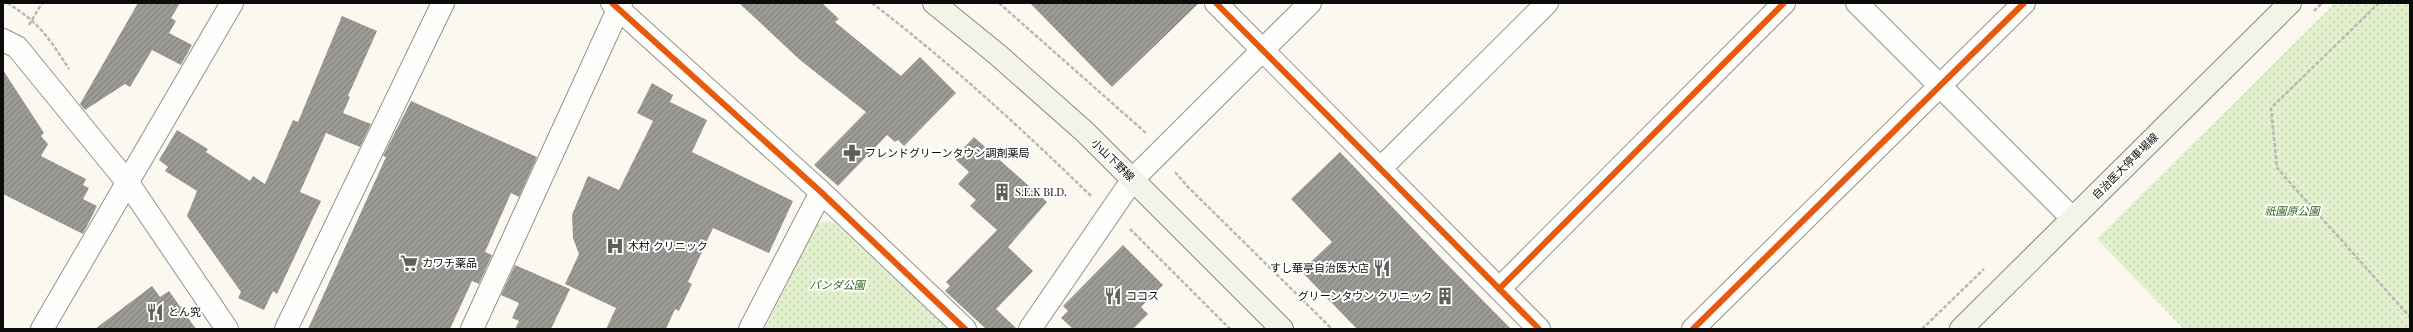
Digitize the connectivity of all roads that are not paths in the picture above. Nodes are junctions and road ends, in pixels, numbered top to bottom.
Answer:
1 (232, 3) edge
2 (443, 3) edge
3 (934, 3) edge
4 (1216, 3) edge
5 (1310, 3) edge
6 (1547, 3) edge
7 (1784, 3) edge
8 (1857, 3) edge
9 (2024, 3) edge
10 (2290, 3) edge
11 (617, 4) edge
12 (3, 40) edge
13 (1263, 50) junction
14 (1940, 86) junction
15 (1380, 169) junction
16 (1133, 180) junction
17 (128, 183) junction
18 (821, 192) junction
19 (2072, 218) junction
20 (1499, 288) junction
21 (42, 329) edge
22 (227, 329) edge
23 (286, 329) edge
24 (472, 329) edge
25 (750, 329) edge
26 (965, 329) edge
27 (1030, 329) edge
28 (1282, 329) edge
29 (1539, 329) edge
30 (1693, 329) edge
31 (1961, 329) edge

1 - 17 street
2 - 23 street
3 - 16 main road, 小山下野線
4 - 13 street
5 - 13 street
6 - 15 street
7 - 20 street
8 - 14 street
9 - 14 street
10 - 19 main road, 自治医大停車場線
11 - 18 street
11 - 24 street
12 - 17 street
13 - 15 street
13 - 16 street
14 - 19 street
14 - 30 street
15 - 20 street
16 - 27 street
16 - 28 main road, 小山下野線
17 - 21 street
17 - 22 street
18 - 25 street
18 - 26 street
19 - 31 main road, 自治医大停車場線
20 - 29 street

